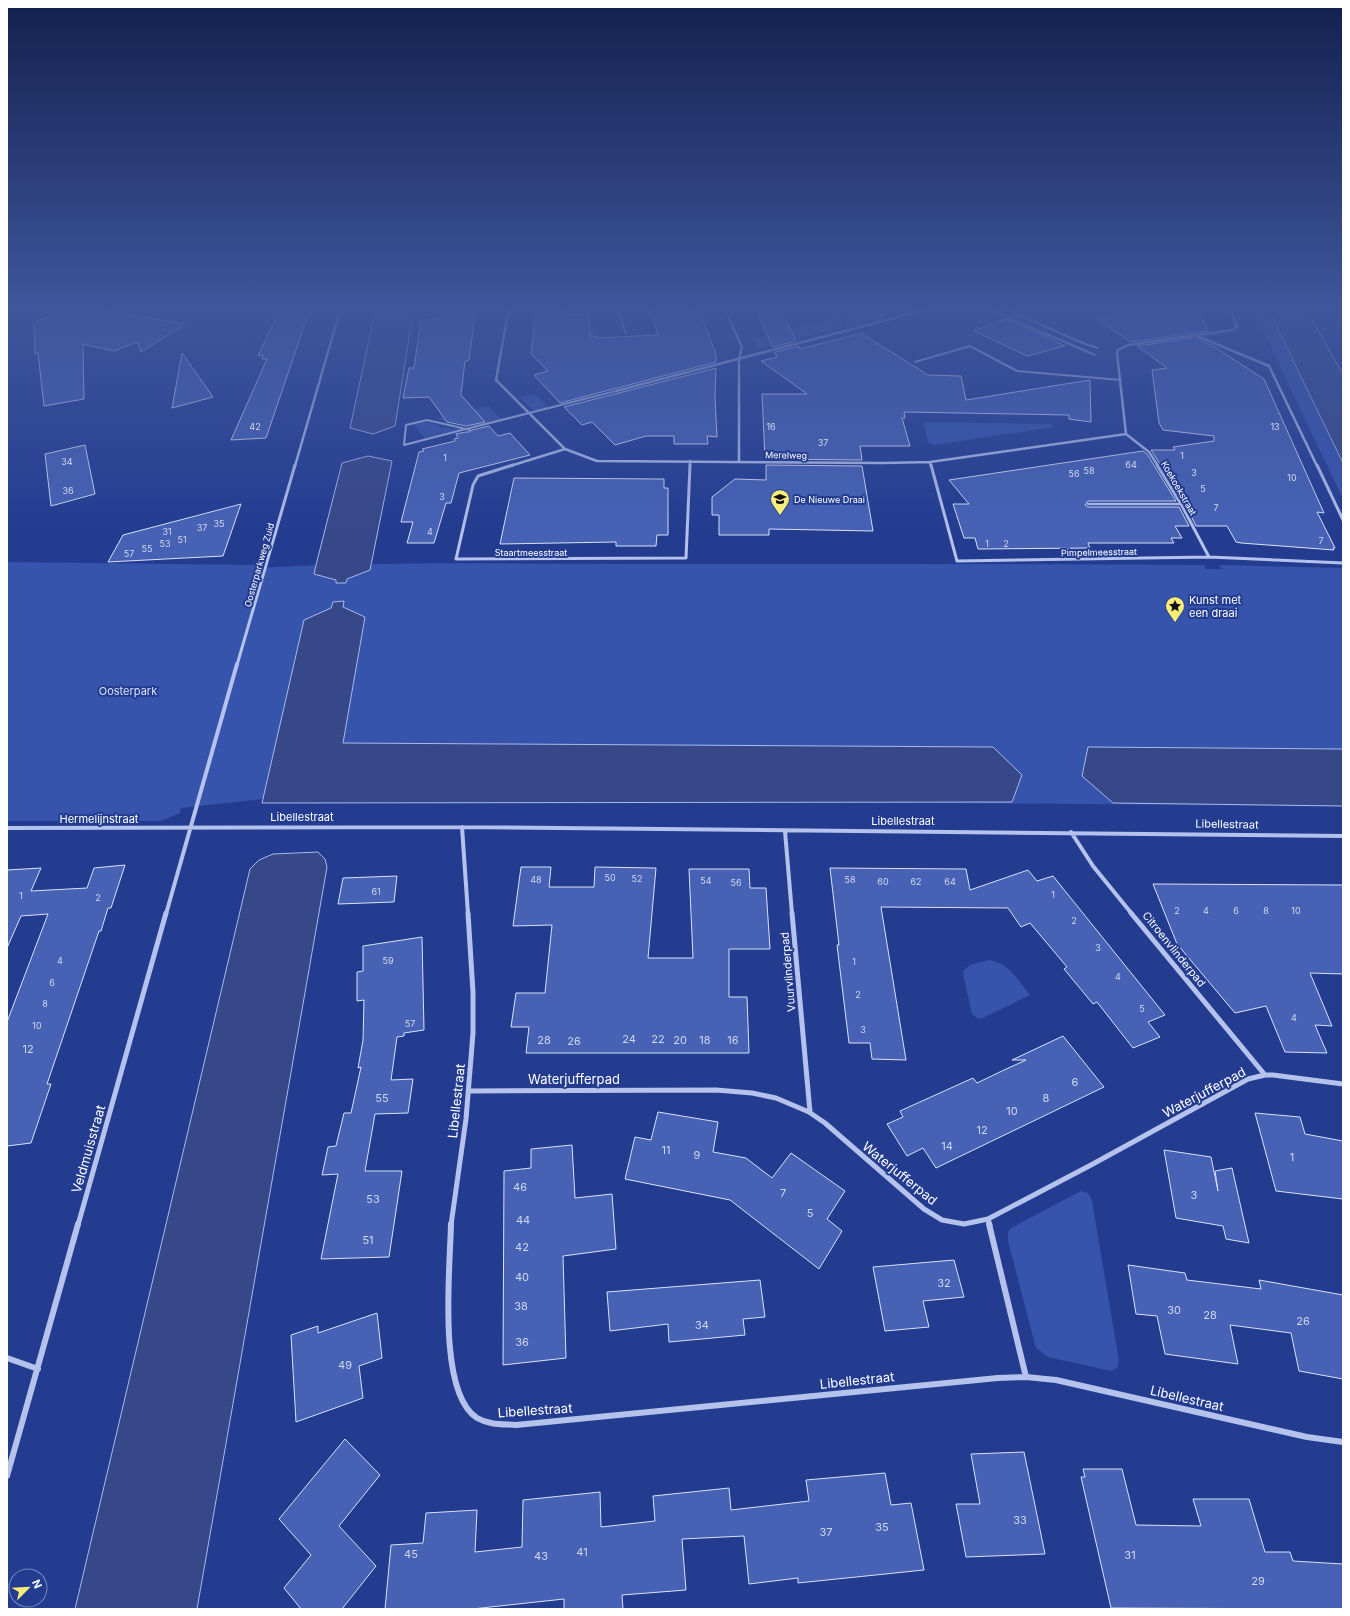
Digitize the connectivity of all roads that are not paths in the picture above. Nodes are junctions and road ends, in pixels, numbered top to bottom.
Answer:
1 (318, 382) edge
2 (498, 382) edge
3 (652, 382) edge
4 (739, 382) edge
5 (1121, 382) edge
6 (1277, 382) edge
7 (616, 392) joint
8 (531, 414) junction
9 (470, 430) junction
10 (1126, 434) junction
11 (565, 449) junction
12 (690, 461) junction
13 (739, 461) junction
14 (930, 462) junction
15 (1088, 504) dead end
16 (1181, 504) junction
17 (1343, 520) edge
18 (1209, 557) junction
19 (1343, 563) edge
20 (190, 827) junction
21 (462, 827) junction
22 (7, 828) edge
23 (785, 831) junction
24 (1071, 832) junction
25 (1343, 836) edge
26 (1265, 1075) junction
27 (1343, 1084) edge
28 (469, 1091) junction
29 (810, 1112) junction
30 (988, 1219) junction
31 (7, 1358) edge
32 (38, 1369) junction
33 (1026, 1376) junction
34 (1343, 1442) edge
35 (7, 1476) edge

1 - 20 street, Oosterparkweg Zuid
2 - 8 street, Merelweg
3 - 7 street
4 - 13 street
5 - 10 street
6 - 17 street
7 - 8 street
8 - 9 street
8 - 11 street, Merelweg
9 - 9 street
10 - 14 street, Merelweg
10 - 16 street, Koekoekstraat
11 - 12 street, Merelweg
11 - 12 street, Staartmeesstraat
12 - 13 street, Merelweg
13 - 14 street, Merelweg
14 - 18 street, Pimpelmeesstraat
15 - 16 lane
16 - 18 street, Koekoekstraat
18 - 19 street, Pimpelmeesstraat
20 - 21 street, Libellestraat
20 - 22 street, Hermelijnstraat
20 - 32 street, Veldmuisstraat
21 - 23 street, Libellestraat
21 - 28 street, Libellestraat
23 - 24 street, Libellestraat
23 - 29 street, Vuurvlinderpad
24 - 25 street, Libellestraat
24 - 26 street, Citroenvlinderpad
26 - 27 street, Waterjufferpad
26 - 30 street, Waterjufferpad
28 - 29 street, Waterjufferpad
28 - 33 street, Libellestraat
29 - 30 street, Waterjufferpad
30 - 33 street
31 - 32 street
32 - 35 street, Veldmuisstraat
33 - 34 street, Libellestraat

